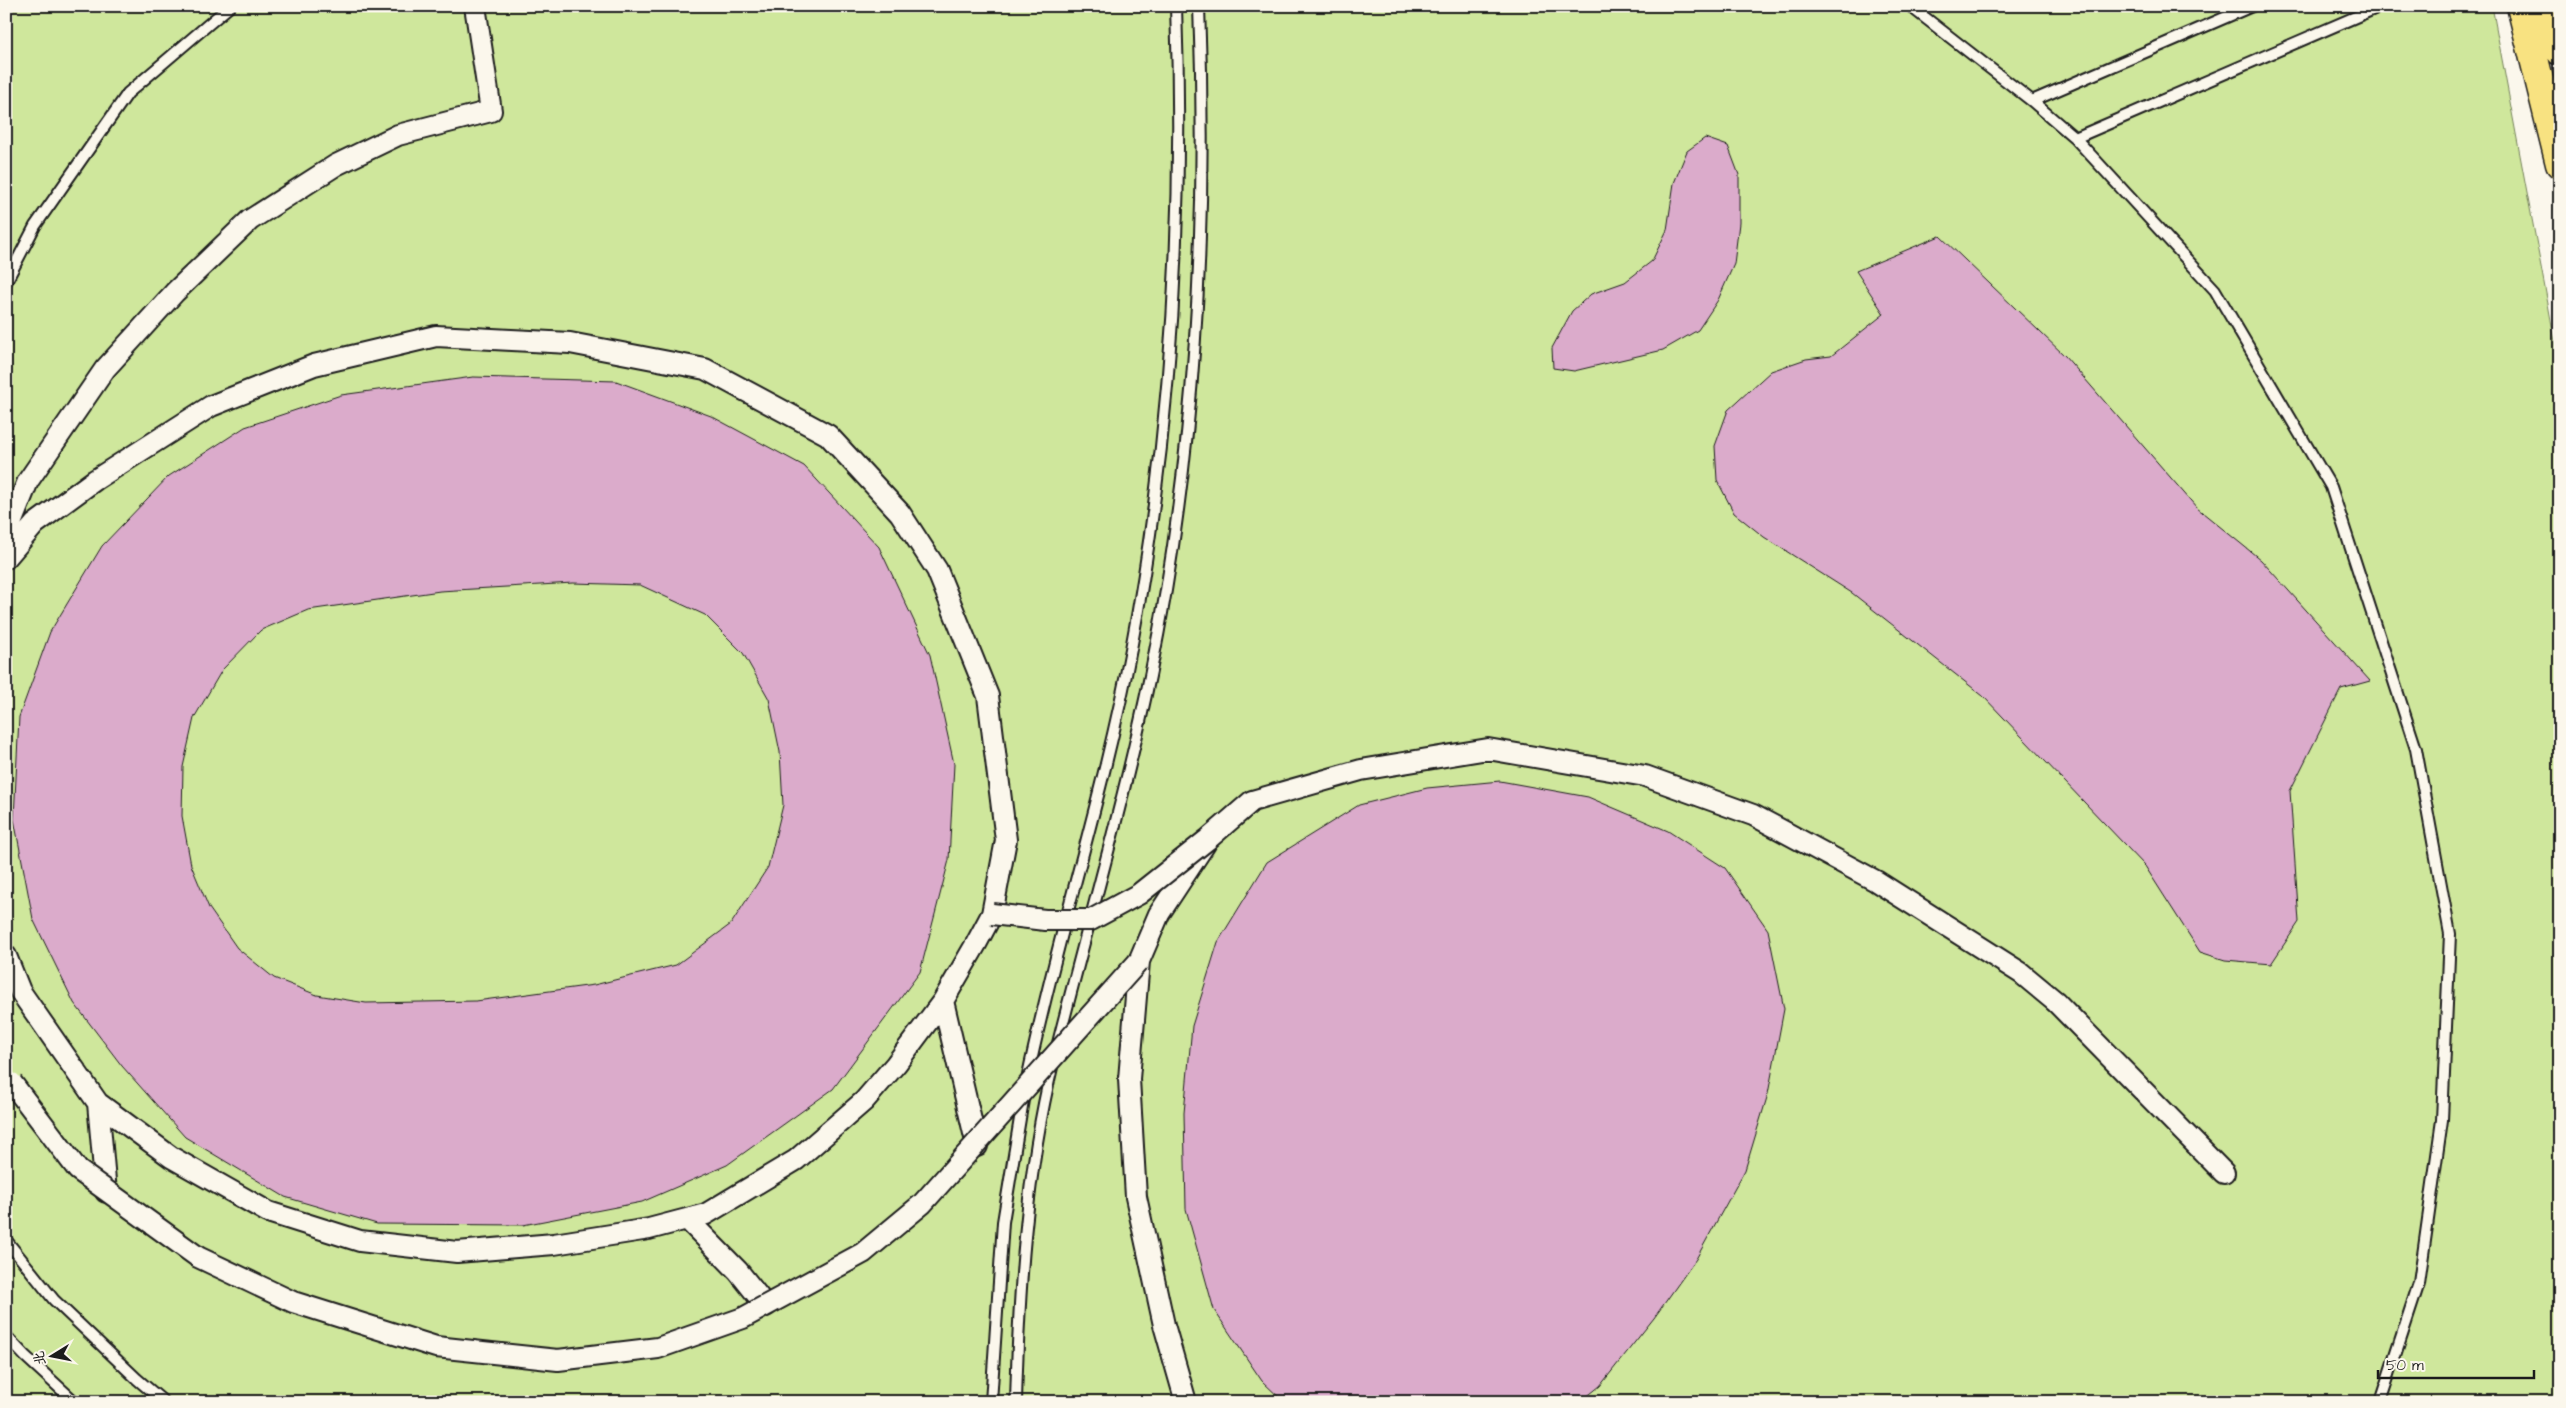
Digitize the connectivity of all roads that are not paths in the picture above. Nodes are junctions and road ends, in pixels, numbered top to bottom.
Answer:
1 (230, 6) edge
2 (475, 6) edge
3 (1176, 6) edge
4 (1199, 6) edge
5 (1910, 6) edge
6 (2252, 6) edge
7 (2381, 6) edge
8 (2521, 6) edge
9 (2548, 6) edge
10 (2560, 51) edge
11 (2032, 102) junction
12 (2075, 138) junction
13 (2560, 164) edge
14 (6, 282) edge
15 (6, 536) edge
16 (6, 558) edge
17 (1207, 840) junction
18 (992, 914) junction
19 (6, 956) edge
20 (1139, 961) junction
21 (943, 1001) junction
22 (9, 1082) edge
23 (98, 1104) junction
24 (976, 1146) junction
25 (2224, 1173) dead end
26 (106, 1192) junction
27 (687, 1219) junction
28 (6, 1240) edge
29 (766, 1306) junction
30 (6, 1336) edge
31 (75, 1402) edge
32 (164, 1402) edge
33 (991, 1402) edge
34 (1016, 1402) edge
35 (1186, 1402) edge
36 (2380, 1402) edge

1 - 14 lane
2 - 15 street
3 - 33 lane
4 - 34 lane
5 - 11 lane
6 - 11 lane
7 - 12 lane
8 - 13 main road
9 - 10 main road
11 - 12 lane
12 - 36 lane
16 - 18 street
17 - 18 street, bridge
17 - 20 street, bridge
17 - 25 street, bridge
18 - 21 street
19 - 23 street
20 - 24 street, bridge
20 - 35 street
21 - 24 street
21 - 27 street
22 - 26 street, bridge
23 - 26 street
23 - 27 street
24 - 29 street, bridge
26 - 29 street, bridge
27 - 29 street
28 - 32 lane
30 - 31 lane

